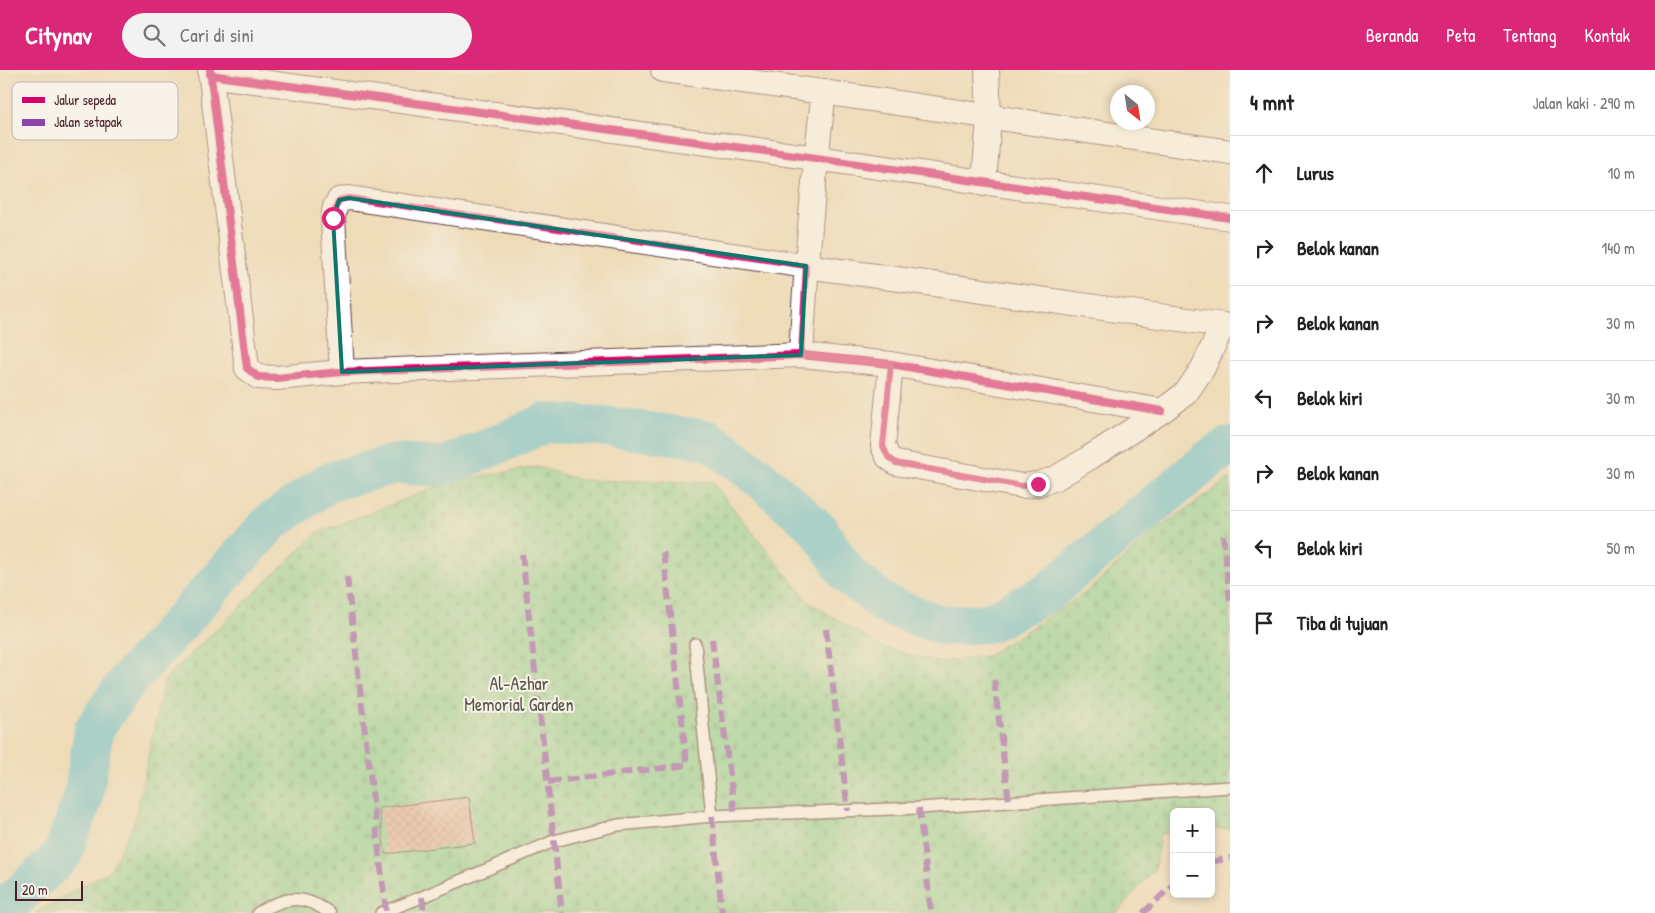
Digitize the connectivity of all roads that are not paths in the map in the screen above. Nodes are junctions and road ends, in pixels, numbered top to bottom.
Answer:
1 (663, 70) edge
2 (987, 70) edge
3 (210, 73) edge
4 (824, 91) junction
5 (989, 117) junction
6 (1230, 152) edge
7 (816, 158) junction
8 (984, 184) junction
9 (1230, 218) edge
10 (806, 266) junction
11 (1226, 326) edge
12 (801, 355) junction
13 (891, 364) junction
14 (342, 372) junction
15 (1162, 410) junction
16 (695, 644) dead end
17 (1230, 787) edge
18 (712, 816) junction
19 (258, 913) edge
20 (330, 913) edge
21 (381, 913) edge

1 - 4 street
2 - 5 street
3 - 7 street
3 - 14 street
4 - 5 street
4 - 7 street
5 - 6 street
5 - 8 street
7 - 8 street
7 - 10 street
8 - 9 street
10 - 11 street
10 - 12 street
10 - 14 street
11 - 15 street
12 - 13 street
12 - 14 street
13 - 15 street
13 - 15 street
16 - 18 lane
17 - 18 lane
18 - 21 lane
19 - 20 lane

